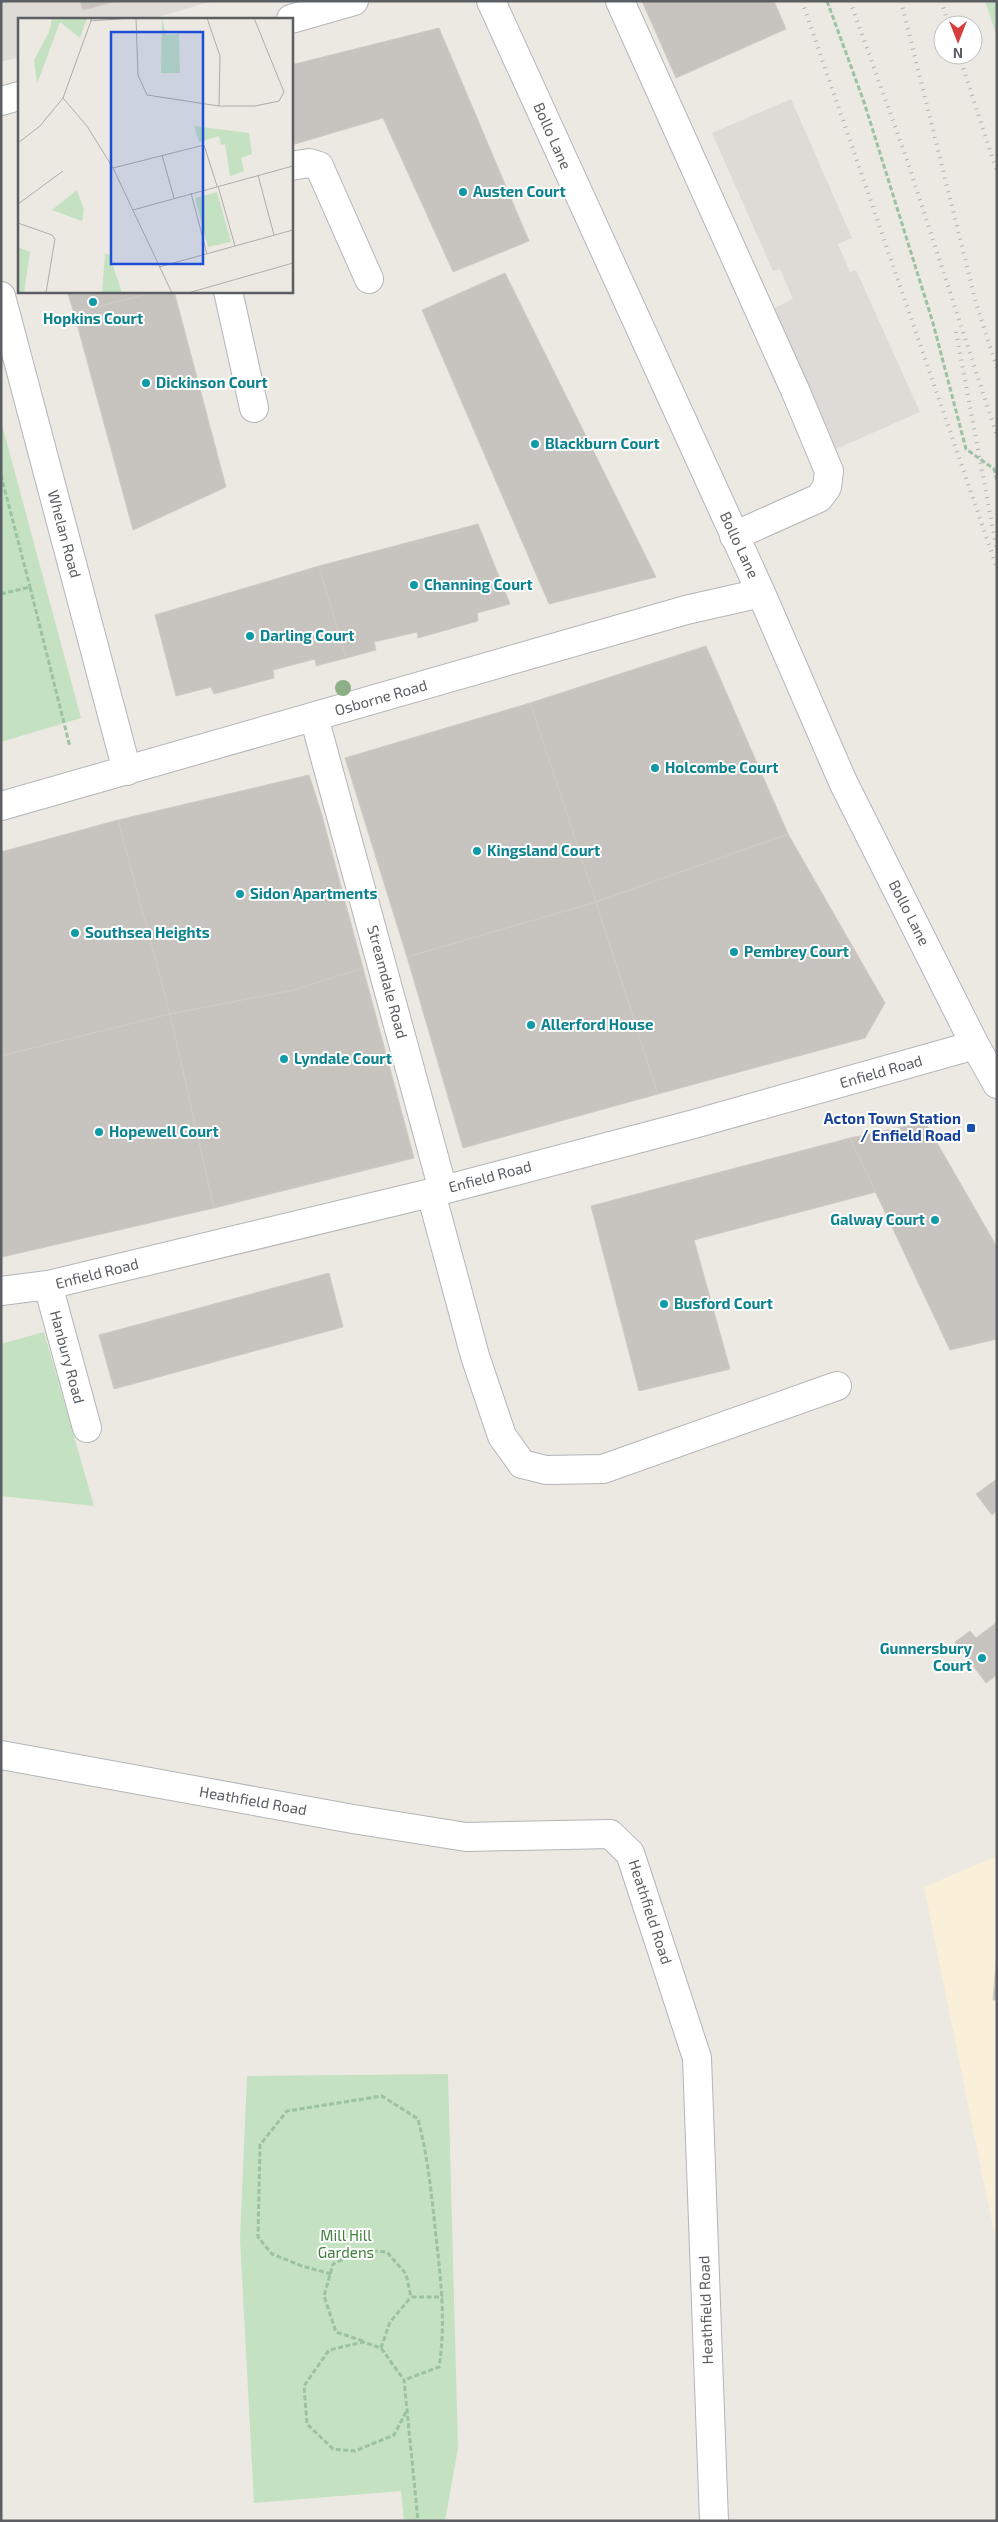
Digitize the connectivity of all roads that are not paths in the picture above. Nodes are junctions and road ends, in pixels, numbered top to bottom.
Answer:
1 (354, 1) edge
2 (491, 1) edge
3 (620, 1) edge
4 (292, 19) edge
5 (18, 96) edge
6 (1, 101) edge
7 (292, 166) edge
8 (369, 279) dead end
9 (228, 292) edge
10 (1, 296) edge
11 (254, 408) dead end
12 (734, 536) junction
13 (761, 593) junction
14 (314, 718) junction
15 (127, 771) junction
16 (1, 806) edge
17 (975, 1045) junction
18 (997, 1084) edge
19 (437, 1191) junction
20 (48, 1285) junction
21 (1, 1290) edge
22 (837, 1386) dead end
23 (87, 1428) dead end
24 (1, 1755) edge
25 (714, 2521) edge

1 - 4 street
2 - 12 street, Bollo Lane
3 - 12 street
5 - 6 street
7 - 8 street
9 - 11 street
10 - 15 street, Whelan Road
12 - 13 street, Bollo Lane
13 - 14 street, Osborne Road
13 - 17 street, Bollo Lane
14 - 15 street, Osborne Road
14 - 19 street, Streamdale Road
15 - 16 street, Osborne Road
17 - 18 street, Bollo Lane
17 - 19 street, Enfield Road
19 - 20 street, Enfield Road
19 - 22 street, Streamdale Road
20 - 21 street, Enfield Road
20 - 23 street, Hanbury Road
24 - 25 street, Heathfield Road

